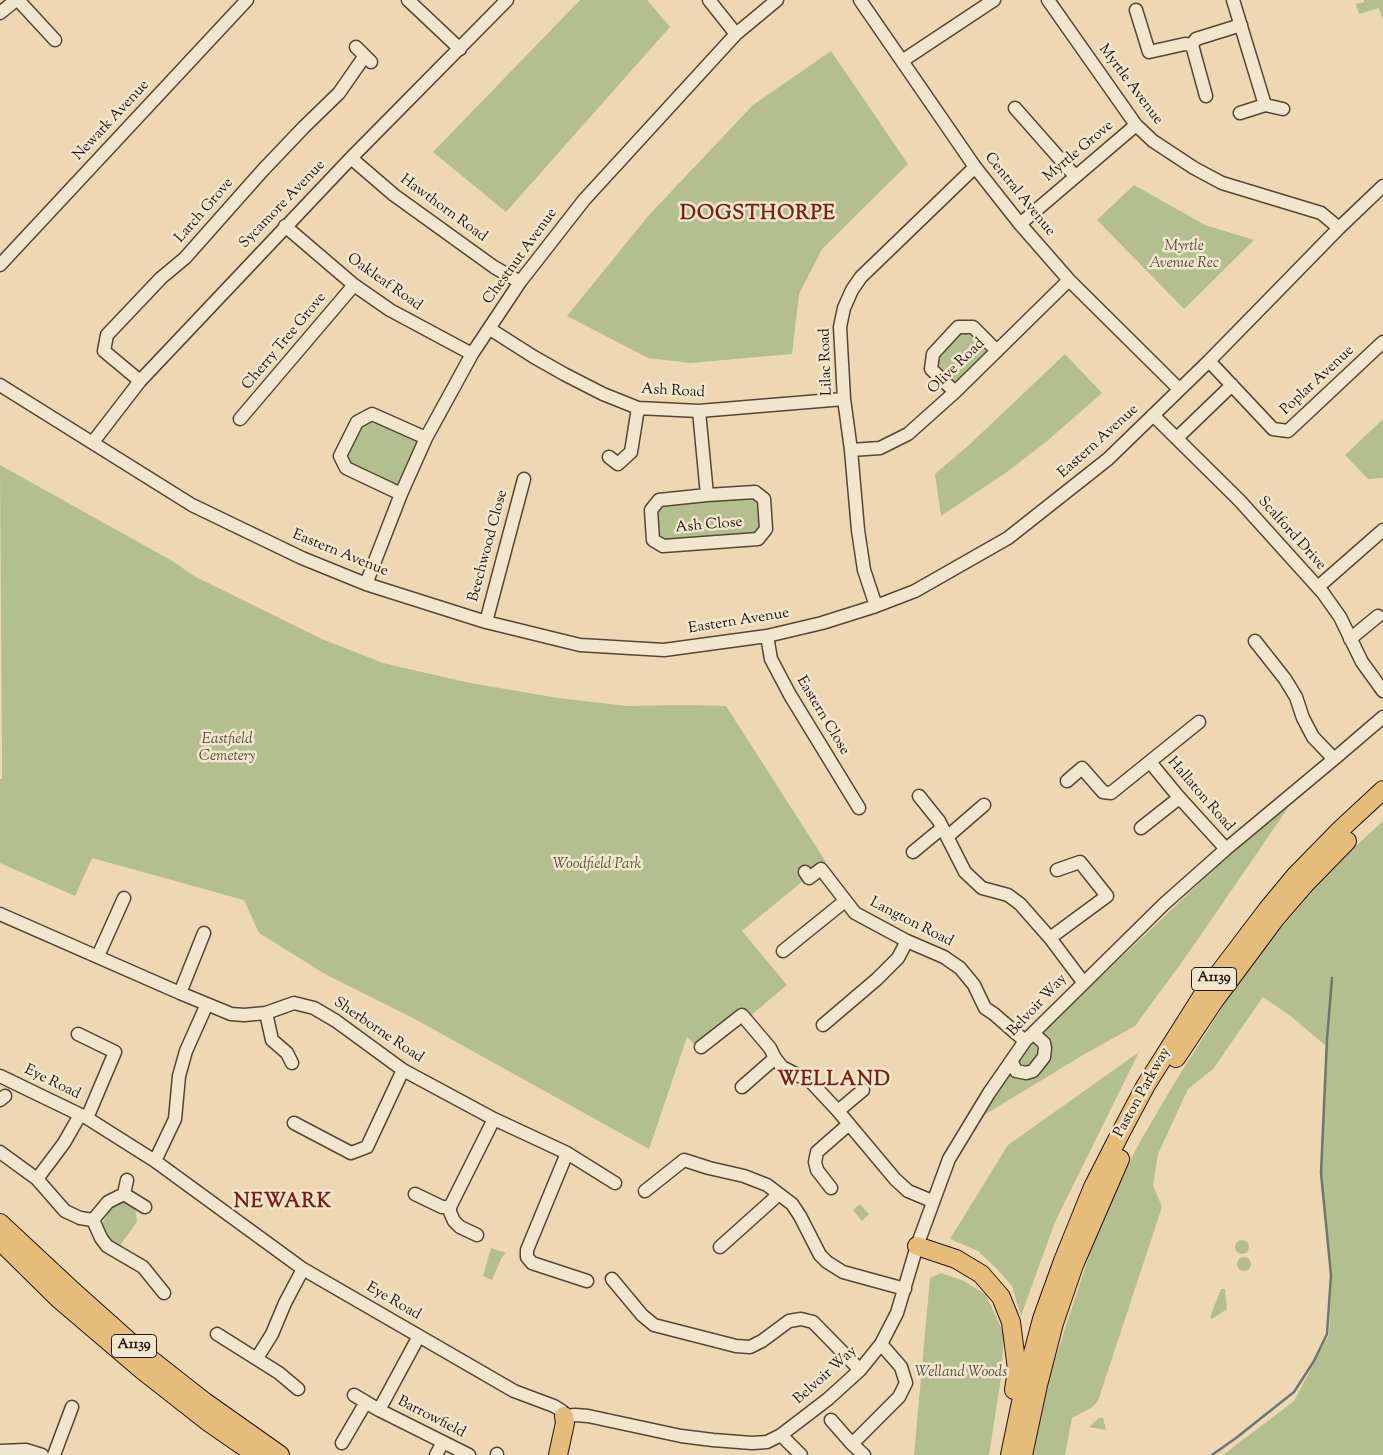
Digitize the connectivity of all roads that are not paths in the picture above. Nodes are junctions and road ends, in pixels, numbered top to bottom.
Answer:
1 (17, 0) edge
2 (247, 0) edge
3 (408, 0) edge
4 (507, 0) edge
5 (709, 0) edge
6 (777, 0) edge
7 (860, 0) edge
8 (994, 0) edge
9 (1048, 0) edge
10 (1233, 0) edge
11 (1136, 10) dead end
12 (0, 13) edge
13 (1240, 25) junction
14 (736, 34) junction
15 (55, 40) dead end
16 (1192, 44) junction
17 (356, 46) dead end
18 (460, 49) junction
19 (902, 61) junction
20 (1206, 96) dead end
21 (1265, 105) junction
22 (1015, 108) dead end
23 (1283, 109) dead end
24 (1240, 113) dead end
25 (1136, 125) junction
26 (351, 158) junction
27 (975, 167) junction
28 (1075, 176) junction
29 (1383, 186) edge
30 (1020, 224) junction
31 (285, 226) junction
32 (1339, 228) junction
33 (0, 265) edge
34 (1069, 280) junction
35 (520, 282) junction
36 (354, 285) junction
37 (490, 329) junction
38 (1383, 342) edge
39 (997, 351) junction
40 (472, 354) junction
41 (1209, 362) junction
42 (140, 381) junction
43 (0, 385) edge
44 (1232, 385) junction
45 (1179, 389) junction
46 (955, 392) junction
47 (844, 399) junction
48 (638, 408) junction
49 (699, 411) junction
50 (1153, 415) junction
51 (240, 419) dead end
52 (426, 438) junction
53 (1177, 438) junction
54 (93, 442) junction
55 (851, 450) junction
56 (609, 457) dead end
57 (524, 479) dead end
58 (400, 494) junction
59 (707, 496) junction
60 (1383, 530) edge
61 (366, 584) junction
62 (1318, 587) junction
63 (876, 606) junction
64 (1378, 616) dead end
65 (486, 622) junction
66 (767, 636) junction
67 (1350, 639) junction
68 (1255, 641) dead end
69 (1383, 691) edge
70 (1383, 717) edge
71 (1199, 722) dead end
72 (1334, 760) junction
73 (1150, 762) junction
74 (1067, 781) dead end
75 (1383, 790) edge
76 (919, 796) dead end
77 (1179, 798) junction
78 (984, 805) dead end
79 (1383, 806) edge
80 (859, 808) dead end
81 (1141, 828) dead end
82 (945, 832) junction
83 (1226, 849) junction
84 (913, 852) dead end
85 (1057, 870) dead end
86 (805, 872) dead end
87 (124, 898) dead end
88 (845, 901) junction
89 (0, 914) edge
90 (204, 933) dead end
91 (1050, 938) junction
92 (907, 941) junction
93 (783, 951) dead end
94 (98, 956) junction
95 (1083, 982) junction
96 (180, 993) junction
97 (207, 1004) junction
98 (266, 1013) junction
99 (823, 1025) dead end
100 (78, 1034) dead end
101 (1029, 1037) junction
102 (701, 1047) dead end
103 (775, 1058) junction
104 (1012, 1062) junction
105 (292, 1063) dead end
106 (403, 1070) junction
107 (0, 1076) edge
108 (742, 1087) dead end
109 (863, 1090) dead end
110 (838, 1111) junction
111 (84, 1116) junction
112 (494, 1119) junction
113 (294, 1123) dead end
114 (849, 1124) junction
115 (0, 1152) edge
116 (566, 1153) junction
117 (156, 1161) junction
118 (37, 1179) junction
119 (126, 1180) dead end
120 (616, 1183) dead end
121 (831, 1188) dead end
122 (646, 1191) dead end
123 (124, 1194) junction
124 (415, 1194) dead end
125 (778, 1195) junction
126 (932, 1201) junction
127 (145, 1207) dead end
128 (450, 1207) junction
129 (93, 1220) junction
130 (0, 1222) edge
131 (477, 1234) dead end
132 (0, 1242) edge
133 (917, 1246) junction
134 (720, 1247) dead end
135 (303, 1269) junction
136 (612, 1279) dead end
137 (587, 1281) dead end
138 (905, 1289) junction
139 (164, 1293) dead end
140 (217, 1334) dead end
141 (419, 1336) junction
142 (881, 1344) junction
143 (257, 1358) junction
144 (860, 1370) junction
145 (298, 1389) dead end
146 (354, 1395) dead end
147 (366, 1402) junction
148 (72, 1407) dead end
149 (379, 1410) junction
150 (564, 1416) junction
151 (831, 1420) dead end
152 (781, 1435) junction
153 (443, 1442) junction
154 (342, 1443) dead end
155 (852, 1444) junction
156 (0, 1451) edge
157 (42, 1455) edge
158 (54, 1455) edge
159 (256, 1455) edge
160 (280, 1455) edge
161 (436, 1455) edge
162 (468, 1455) edge
163 (558, 1455) edge
164 (801, 1455) edge
165 (864, 1455) edge
166 (1006, 1455) edge
167 (1010, 1455) edge
168 (1024, 1455) edge

1 - 12 street
1 - 15 street
2 - 33 street, Newark Avenue
3 - 18 street
4 - 18 street, Sycamore Avenue
5 - 14 street
6 - 14 street, Chestnut Avenue
7 - 19 street, Central Avenue
8 - 19 street
9 - 25 street, Myrtle Avenue
10 - 13 street
11 - 16 street
13 - 16 street
13 - 21 street
14 - 35 street, Chestnut Avenue
16 - 20 street
17 - 42 street, Larch Grove
18 - 26 street, Sycamore Avenue
19 - 27 street, Central Avenue
21 - 23 street
21 - 24 street
22 - 28 street
25 - 28 street, Myrtle Grove
25 - 32 street, Myrtle Avenue
26 - 31 street, Sycamore Avenue
26 - 35 street, Hawthorn Road
27 - 30 street, Central Avenue
27 - 47 street, Lilac Road
28 - 30 street, Myrtle Grove
29 - 32 street, Eastern Avenue
30 - 34 street, Central Avenue
31 - 36 street, Oakleaf Road
31 - 42 street, Sycamore Avenue
32 - 41 street, Eastern Avenue
34 - 39 street, Olive Road
34 - 45 street, Central Avenue
35 - 37 street, Chestnut Avenue
36 - 40 street, Oakleaf Road
36 - 51 street, Cherry Tree Grove
37 - 40 street, Chestnut Avenue
37 - 48 street, Ash Road
38 - 44 street, Poplar Avenue
39 - 46 street, Olive Road
39 - 46 street
40 - 52 street, Chestnut Avenue
41 - 44 street, Poplar Avenue
41 - 45 street, Eastern Avenue
42 - 54 street, Sycamore Avenue
43 - 54 street, Eastern Avenue
44 - 53 street
45 - 50 street, Eastern Avenue
46 - 55 street, Olive Road
47 - 49 street, Ash Road
47 - 55 street, Lilac Road
48 - 49 street, Ash Road
48 - 56 street
49 - 59 street, Ash Close
50 - 53 street, Scalford Drive
50 - 63 street, Eastern Avenue
52 - 58 street, Chestnut Avenue
52 - 58 street
53 - 62 street, Scalford Drive
54 - 61 street, Eastern Avenue
55 - 63 street, Lilac Road
57 - 65 street, Beechwood Close
58 - 61 street, Chestnut Avenue
59 - 59 street, Ash Close
60 - 62 street
61 - 65 street, Eastern Avenue
62 - 67 street, Scalford Drive
63 - 66 street, Eastern Avenue
64 - 67 street
65 - 66 street, Eastern Avenue
66 - 80 street, Eastern Close
67 - 69 street, Scalford Drive
68 - 72 street
70 - 72 street, Belvoir Way
71 - 73 street, Hallaton Road
72 - 83 street, Belvoir Way
73 - 74 street, Hallaton Road
73 - 77 street, Hallaton Road
75 - 167 highway, Paston Parkway / A1139
76 - 82 street
77 - 81 street
77 - 83 street, Hallaton Road
78 - 82 street
79 - 168 highway, Paston Parkway / A1139
82 - 84 street
82 - 91 street
83 - 95 street, Belvoir Way
85 - 91 street
86 - 88 street, Langton Road
87 - 94 street
88 - 92 street, Langton Road
88 - 93 street
89 - 94 street, Sherborne Road
90 - 96 street
91 - 95 street
92 - 99 street
92 - 101 street, Langton Road
94 - 96 street, Sherborne Road
95 - 101 street, Belvoir Way
96 - 97 street, Sherborne Road
97 - 98 street, Sherborne Road
97 - 117 street
98 - 105 street
98 - 106 street, Sherborne Road
100 - 111 street
101 - 104 street, Belvoir Way
101 - 104 street, Langton Road
102 - 103 street
103 - 108 street
103 - 110 street
104 - 126 street, Belvoir Way
106 - 112 street, Sherborne Road
106 - 113 street
107 - 111 street, Eye Road
109 - 110 street
110 - 114 street
111 - 117 street, Eye Road
111 - 118 street
112 - 116 street, Sherborne Road
112 - 128 street
114 - 121 street
114 - 126 street
115 - 118 street
116 - 120 street, Sherborne Road
116 - 137 street
117 - 135 street, Eye Road
118 - 129 street
119 - 123 street
122 - 125 street
123 - 127 street
123 - 129 street
124 - 128 street
125 - 134 street
125 - 138 street
126 - 133 street, Belvoir Way
128 - 131 street
129 - 139 street
130 - 160 highway, A1139
132 - 159 highway, A1139
133 - 138 street, Belvoir Way
133 - 166 highway
135 - 141 street, Eye Road
135 - 143 street
136 - 144 street
138 - 142 street, Belvoir Way
140 - 143 street
141 - 149 street, Barrowfield
141 - 150 street, Eye Road
142 - 144 street, Belvoir Way
142 - 155 street
143 - 145 street
144 - 152 street, Belvoir Way
146 - 147 street, Barrowfield
147 - 149 street, Barrowfield
147 - 154 street
148 - 158 street
149 - 153 street, Barrowfield
150 - 152 street
150 - 163 highway
151 - 155 street
152 - 164 street
153 - 161 street
153 - 162 street, Barrowfield
155 - 165 street
156 - 157 street

